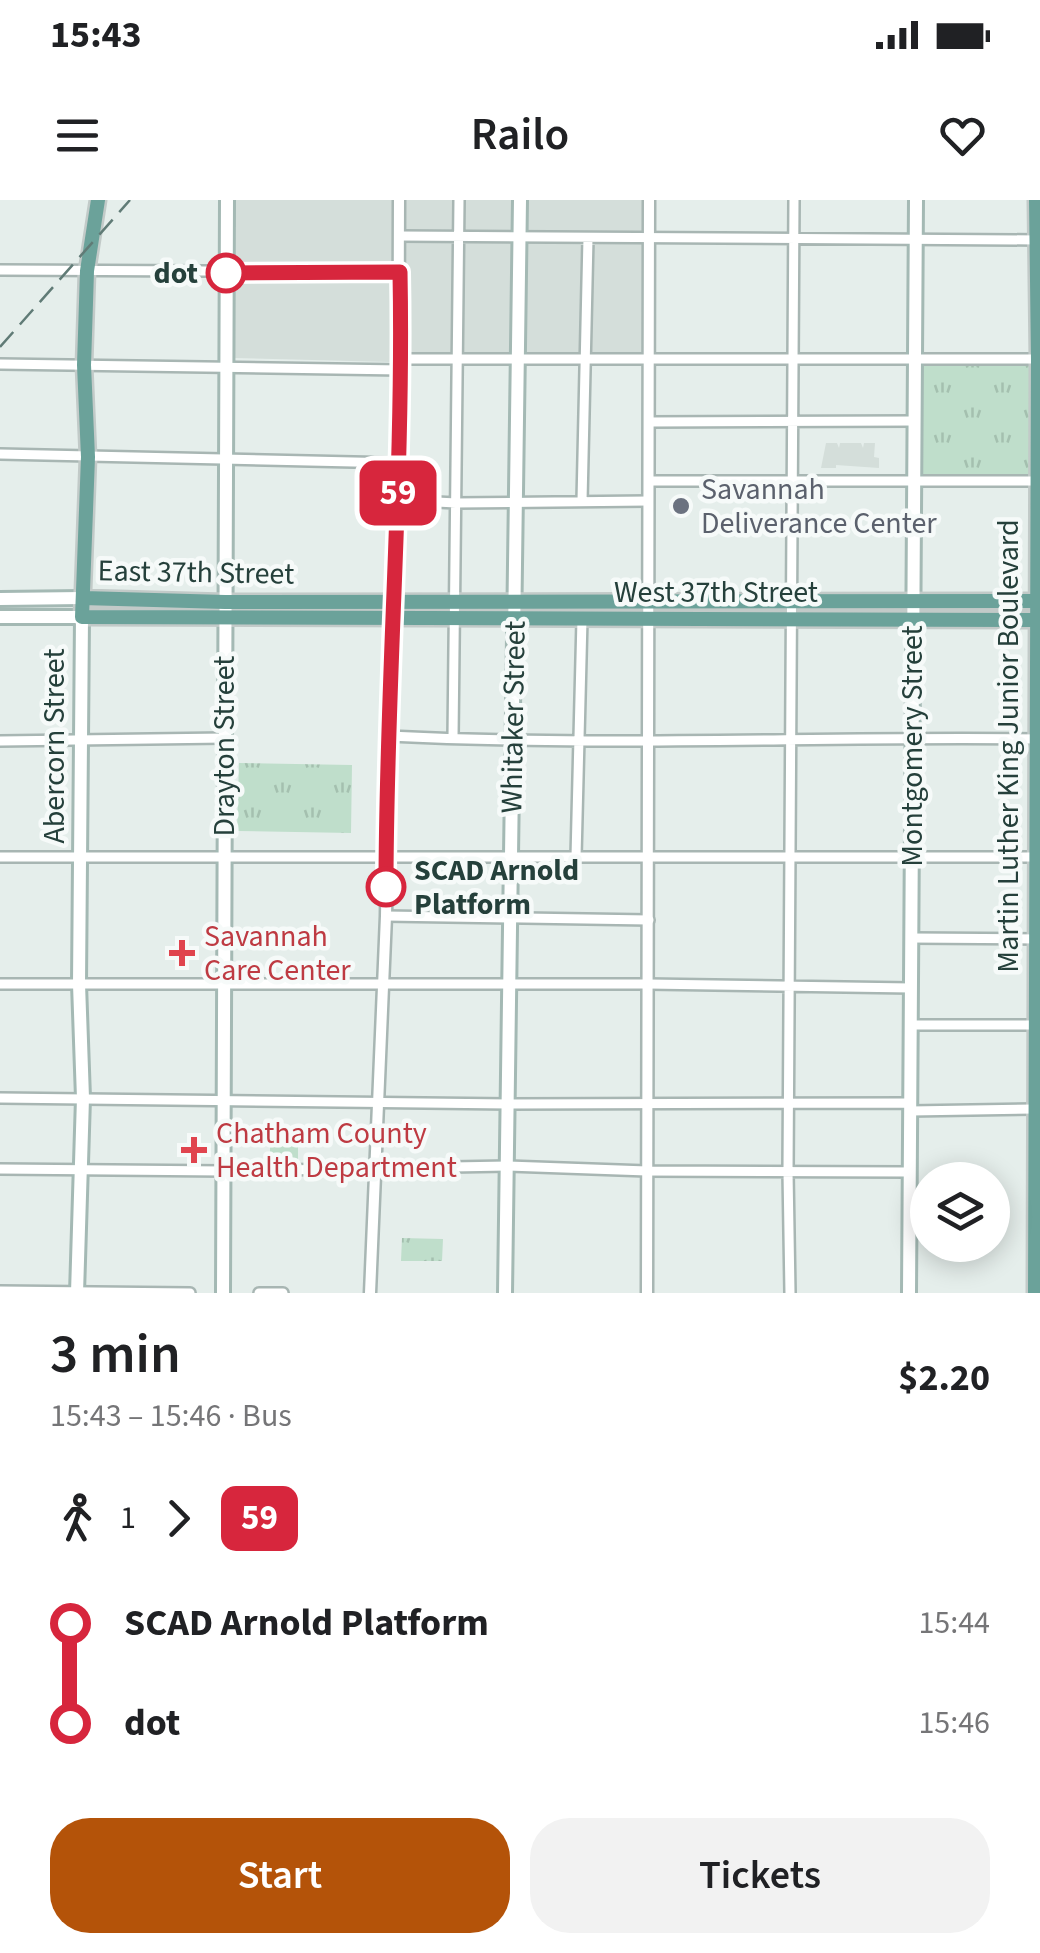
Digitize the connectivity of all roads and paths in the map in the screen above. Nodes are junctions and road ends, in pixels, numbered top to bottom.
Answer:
1 (98, 200) edge
2 (227, 200) edge
3 (399, 200) edge
4 (460, 200) edge
5 (520, 200) edge
6 (650, 200) edge
7 (794, 200) edge
8 (916, 200) edge
9 (1036, 200) edge
10 (400, 236) junction
11 (459, 238) junction
12 (588, 238) junction
13 (649, 238) junction
14 (794, 238) junction
15 (519, 239) junction
16 (916, 239) junction
17 (1038, 240) edge
18 (0, 270) edge
19 (87, 271) junction
20 (400, 272) junction
21 (226, 273) junction
22 (1039, 358) edge
23 (458, 360) junction
24 (517, 360) junction
25 (650, 360) junction
26 (793, 360) junction
27 (915, 360) junction
28 (583, 361) junction
29 (0, 364) edge
30 (84, 364) junction
31 (401, 364) junction
32 (226, 366) junction
33 (793, 420) junction
34 (915, 421) junction
35 (649, 422) junction
36 (0, 454) edge
37 (88, 457) junction
38 (226, 460) junction
39 (398, 463) junction
40 (649, 481) junction
41 (792, 481) junction
42 (1038, 481) edge
43 (914, 482) junction
44 (398, 500) junction
45 (582, 501) junction
46 (648, 501) junction
47 (516, 502) junction
48 (456, 503) junction
49 (83, 598) junction
50 (0, 599) edge
51 (391, 600) junction
52 (514, 600) junction
53 (648, 601) junction
54 (1038, 601) edge
55 (225, 602) junction
56 (455, 602) junction
57 (792, 602) junction
58 (912, 611) junction
59 (82, 616) junction
60 (0, 617) edge
61 (391, 617) junction
62 (224, 618) junction
63 (582, 618) junction
64 (455, 619) junction
65 (514, 619) junction
66 (648, 620) junction
67 (792, 620) junction
68 (1038, 620) edge
69 (390, 736) junction
70 (790, 737) junction
71 (913, 737) junction
72 (225, 738) junction
73 (453, 738) junction
74 (1038, 739) edge
75 (0, 740) edge
76 (81, 740) junction
77 (512, 740) junction
78 (649, 740) junction
79 (580, 741) junction
80 (0, 857) edge
81 (80, 857) junction
82 (224, 857) junction
83 (576, 857) junction
84 (648, 857) junction
85 (1036, 857) junction
86 (386, 858) junction
87 (511, 858) junction
88 (912, 858) junction
89 (790, 859) junction
90 (386, 916) junction
91 (510, 916) junction
92 (649, 920) junction
93 (911, 938) junction
94 (1035, 939) junction
95 (0, 984) edge
96 (79, 984) junction
97 (224, 984) junction
98 (383, 984) junction
99 (648, 984) junction
100 (510, 986) junction
101 (789, 987) junction
102 (911, 988) junction
103 (911, 1025) junction
104 (1034, 1025) junction
105 (0, 1098) edge
106 (83, 1098) junction
107 (224, 1099) junction
108 (378, 1100) junction
109 (648, 1103) junction
110 (788, 1103) junction
111 (509, 1104) junction
112 (910, 1107) junction
113 (1034, 1110) junction
114 (508, 1166) junction
115 (0, 1168) edge
116 (82, 1169) junction
117 (375, 1169) junction
118 (224, 1171) junction
119 (647, 1171) junction
120 (788, 1172) junction
121 (909, 1172) junction
122 (0, 1291) edge
123 (77, 1292) edge
124 (190, 1293) edge
125 (223, 1293) edge
126 (259, 1293) edge
127 (283, 1293) edge
128 (370, 1293) edge
129 (505, 1293) edge
130 (647, 1293) edge
131 (790, 1293) edge
132 (908, 1293) edge
133 (1035, 1293) edge

1 - 19 main road, Abercorn Street
2 - 21 main road, Drayton Street
3 - 10 street
4 - 11 street
5 - 15 main road, Whitaker Street
6 - 13 street
7 - 14 street
8 - 16 main road, Montgomery Street
9 - 17 main road, Martin Luther King Junior Boulevard
10 - 11 street
10 - 20 street
11 - 15 street
11 - 23 street
12 - 13 street
12 - 15 street
12 - 28 street
13 - 14 street
13 - 25 street
14 - 16 street
14 - 26 street
15 - 24 main road, Whitaker Street
16 - 17 street
16 - 27 main road, Montgomery Street
17 - 22 main road, Martin Luther King Junior Boulevard
18 - 19 street
19 - 21 street
19 - 30 main road, Abercorn Street
20 - 21 street
20 - 31 street
21 - 32 main road, Drayton Street
22 - 27 street
22 - 42 main road, Martin Luther King Junior Boulevard
23 - 24 street
23 - 31 street
23 - 48 street
24 - 28 street
24 - 47 main road, Whitaker Street
25 - 26 street
25 - 28 street
25 - 35 street
26 - 27 street
26 - 33 street
27 - 34 main road, Montgomery Street
28 - 45 street
29 - 30 street
30 - 32 street
30 - 37 main road, Abercorn Street
31 - 32 street
31 - 39 street
32 - 38 main road, Drayton Street
33 - 34 street
33 - 35 street
33 - 41 street
34 - 43 main road, Montgomery Street
35 - 40 street
36 - 37 street
37 - 38 street
37 - 49 main road, Abercorn Street
38 - 39 street
38 - 55 main road, Drayton Street
39 - 44 street
40 - 41 street
40 - 46 street
41 - 43 street
41 - 57 street
42 - 43 street
42 - 54 main road, Martin Luther King Junior Boulevard
43 - 58 main road, Montgomery Street
44 - 48 street
44 - 51 street
45 - 46 street
45 - 47 street
46 - 53 street
47 - 48 street
47 - 52 main road, Whitaker Street
48 - 56 street
49 - 50 main road, East 37th Street
49 - 55 main road, East 37th Street
49 - 59 main road, Abercorn Street
51 - 55 main road, East 37th Street
51 - 56 main road, West 37th Street
51 - 61 street
52 - 53 main road, West 37th Street
52 - 56 main road, West 37th Street
52 - 65 main road, Whitaker Street
53 - 57 main road, West 37th Street
53 - 66 street
54 - 58 main road, West 37th Street
54 - 68 main road, Martin Luther King Junior Boulevard
55 - 62 main road, Drayton Street
56 - 64 street
57 - 58 main road, West 37th Street
57 - 67 street
58 - 67 main road, West 37th Street
58 - 68 main road, West 37th Street
58 - 71 main road, Montgomery Street
59 - 60 main road, East 37th Street
59 - 62 main road, East 37th Street
59 - 76 main road, Abercorn Street
61 - 62 main road, East 37th Street
61 - 64 main road, West 37th Street
61 - 69 street
62 - 72 main road, Drayton Street
63 - 65 main road, West 37th Street
63 - 66 main road, West 37th Street
63 - 79 street
64 - 65 main road, West 37th Street
64 - 73 street
65 - 77 main road, Whitaker Street
66 - 67 main road, West 37th Street
66 - 78 street
67 - 70 street
68 - 74 main road, Martin Luther King Junior Boulevard
69 - 73 street
69 - 86 street
70 - 71 street
70 - 78 street
70 - 89 street
71 - 74 street
71 - 88 main road, Montgomery Street
72 - 76 street
72 - 82 main road, Drayton Street
73 - 77 street
74 - 85 main road, Martin Luther King Junior Boulevard
75 - 76 street
76 - 81 main road, Abercorn Street
77 - 79 street
77 - 87 main road, Whitaker Street
78 - 79 street
78 - 84 street
79 - 83 street
80 - 81 street
81 - 82 street
81 - 96 main road, Abercorn Street
82 - 86 street
82 - 97 main road, Drayton Street
83 - 84 street
83 - 87 street
84 - 89 street
84 - 92 street
85 - 88 street
85 - 94 main road, Martin Luther King Junior Boulevard
86 - 87 street
86 - 90 street
87 - 91 main road, Whitaker Street
88 - 89 street
88 - 93 main road, Montgomery Street
89 - 101 street
90 - 91 street
90 - 98 street
91 - 92 street
91 - 100 main road, Whitaker Street
92 - 99 street
93 - 94 street
93 - 102 main road, Montgomery Street
94 - 104 main road, Martin Luther King Junior Boulevard
95 - 96 street
96 - 97 street
96 - 106 main road, Abercorn Street
97 - 98 street
97 - 107 main road, Drayton Street
98 - 100 street
98 - 108 street
99 - 100 street
99 - 101 street
99 - 109 street
100 - 111 main road, Whitaker Street
101 - 102 street
101 - 110 street
102 - 103 main road, Montgomery Street
103 - 104 street
103 - 112 main road, Montgomery Street
104 - 113 main road, Martin Luther King Junior Boulevard
105 - 106 street
106 - 107 street
106 - 116 main road, Abercorn Street
107 - 108 street
107 - 118 main road, Drayton Street
108 - 111 street
108 - 117 street
109 - 110 street
109 - 111 street
109 - 119 street
110 - 112 street
110 - 120 street
111 - 114 main road, Whitaker Street
112 - 113 street
112 - 121 main road, Montgomery Street
113 - 133 main road, Martin Luther King Junior Boulevard
114 - 117 street
114 - 119 street
114 - 129 main road, Whitaker Street
115 - 116 street
116 - 118 street
116 - 123 main road, Abercorn Street
117 - 118 street
117 - 128 street
118 - 125 main road, Drayton Street
119 - 120 street
119 - 130 street
120 - 121 street
120 - 131 street
121 - 132 main road, Montgomery Street
122 - 123 street
123 - 124 street
126 - 127 street

